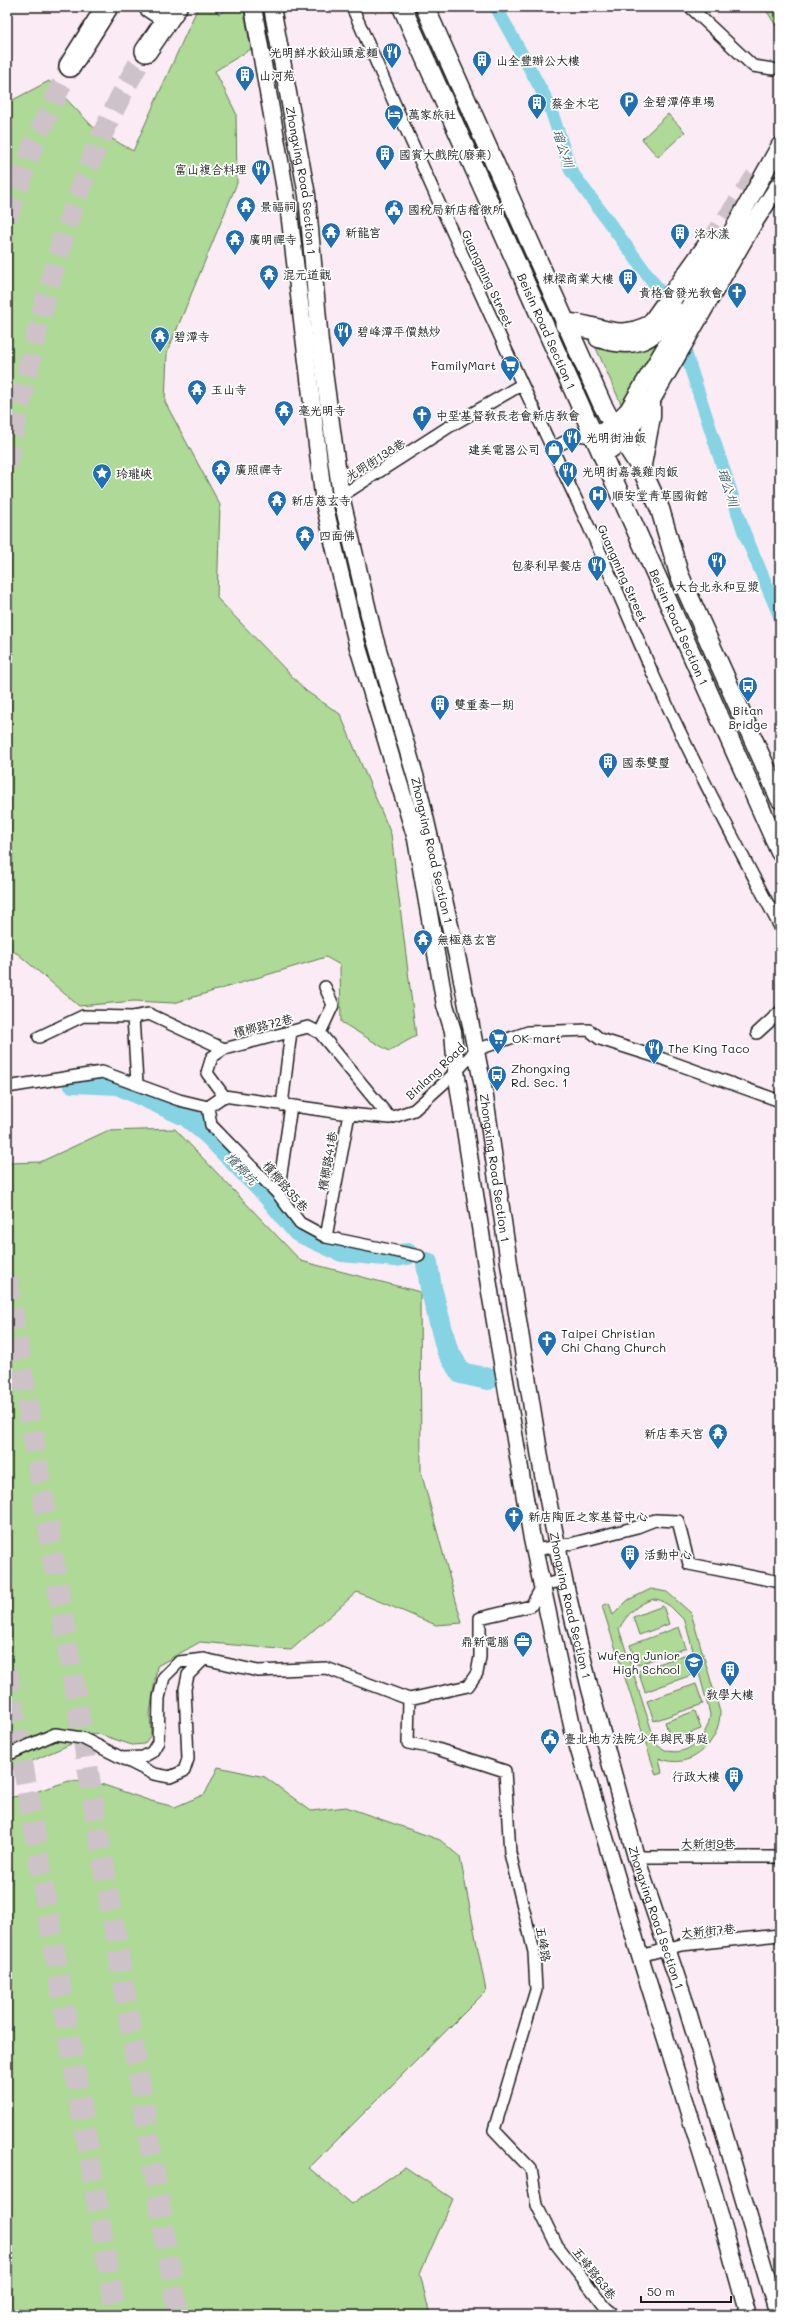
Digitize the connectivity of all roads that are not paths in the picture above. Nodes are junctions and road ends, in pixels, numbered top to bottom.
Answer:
1 (107, 7) edge
2 (150, 7) edge
3 (253, 7) edge
4 (262, 7) edge
5 (272, 7) edge
6 (352, 7) edge
7 (402, 7) edge
8 (425, 7) edge
9 (690, 7) edge
10 (172, 13) edge
11 (146, 51) tunnel mouth
12 (70, 66) tunnel mouth
13 (773, 69) dead end
14 (780, 145) edge
15 (290, 164) junction
16 (780, 183) edge
17 (307, 208) junction
18 (289, 212) junction
19 (708, 245) tunnel mouth
20 (708, 276) junction
21 (566, 324) junction
22 (521, 385) junction
23 (652, 400) junction
24 (613, 425) junction
25 (593, 437) junction
26 (623, 441) junction
27 (551, 449) junction
28 (602, 456) junction
29 (642, 470) junction
30 (341, 496) junction
31 (324, 503) junction
32 (780, 799) edge
33 (780, 852) edge
34 (780, 927) edge
35 (325, 987) dead end
36 (780, 1012) edge
37 (133, 1018) junction
38 (291, 1031) junction
39 (320, 1033) junction
40 (757, 1033) dead end
41 (39, 1037) dead end
42 (224, 1049) junction
43 (476, 1050) junction
44 (456, 1071) junction
45 (137, 1083) junction
46 (7, 1087) edge
47 (224, 1096) junction
48 (780, 1102) edge
49 (287, 1105) junction
50 (208, 1107) junction
51 (349, 1114) junction
52 (390, 1118) junction
53 (278, 1194) junction
54 (326, 1237) junction
55 (419, 1256) dead end
56 (556, 1546) junction
57 (535, 1550) junction
58 (564, 1580) junction
59 (780, 1582) edge
60 (543, 1585) junction
61 (204, 1659) junction
62 (409, 1698) junction
63 (7, 1755) edge
64 (124, 1758) junction
65 (780, 1856) edge
66 (636, 1857) junction
67 (780, 1935) edge
68 (667, 1948) junction
69 (640, 1956) junction
70 (556, 2244) joint
71 (615, 2315) edge
72 (748, 2315) edge
73 (778, 2315) edge

1 - 12 highway
2 - 10 highway
3 - 18 street, Zhongxing Road Section 1
4 - 15 street
5 - 17 street, Zhongxing Road Section 1
6 - 22 street, Guangming Street
7 - 25 main road, Beisin Road Section 1
8 - 21 main road, Beisin Road Section 1
9 - 13 street
10 - 11 highway
14 - 20 street
15 - 17 street
15 - 18 street
16 - 23 street
17 - 30 street, Zhongxing Road Section 1
18 - 31 street, Zhongxing Road Section 1
19 - 21 highway
20 - 21 street
20 - 24 street
21 - 24 main road, Beisin Road Section 1
22 - 27 street, Guangming Street
22 - 30 street, 光明街138巷
23 - 26 street
23 - 29 street
24 - 25 street
24 - 26 main road, Beisin Road Section 1
25 - 27 street
25 - 28 main road, Beisin Road Section 1
26 - 28 street
26 - 29 main road, Beisin Road Section 1
27 - 34 street, Guangming Street
28 - 33 main road, Beisin Road Section 1
29 - 32 main road, Beisin Road Section 1
30 - 31 street, 光明街138巷
30 - 43 street, Zhongxing Road Section 1
31 - 44 street, Zhongxing Road Section 1
35 - 39 street
36 - 40 street
37 - 41 street, 檳榔路72巷
37 - 42 street, 檳榔路72巷
37 - 45 street
38 - 39 street, 檳榔路72巷
38 - 42 street, 檳榔路72巷
38 - 49 street
39 - 52 street
42 - 47 street
43 - 44 street, Binlang Road
43 - 48 street, Binlang Road
43 - 56 street, Zhongxing Road Section 1
44 - 52 street, Binlang Road
44 - 57 street, Zhongxing Road Section 1
45 - 46 street
45 - 50 street
47 - 49 street, Binlang Road
47 - 50 street
49 - 51 street, Binlang Road
49 - 53 street
50 - 53 street, 檳榔路35巷
51 - 52 street, Binlang Road
51 - 54 street, 檳榔路41巷
53 - 54 street, 檳榔路35巷
54 - 55 street, 檳榔路35巷
56 - 57 street
56 - 58 street, Zhongxing Road Section 1
56 - 59 street
57 - 60 street, Zhongxing Road Section 1
58 - 60 street
58 - 66 street, Zhongxing Road Section 1
60 - 62 street
60 - 69 street, Zhongxing Road Section 1
61 - 62 street
61 - 64 street
61 - 64 street
62 - 70 street, 五峰路
63 - 64 street
65 - 66 street, 大新街9巷
66 - 68 street, Zhongxing Road Section 1
67 - 68 street, 大新街7巷
68 - 69 street, 大新街7巷
68 - 73 street, Zhongxing Road Section 1
69 - 72 street, Zhongxing Road Section 1
70 - 71 street, 五峰路63巷

